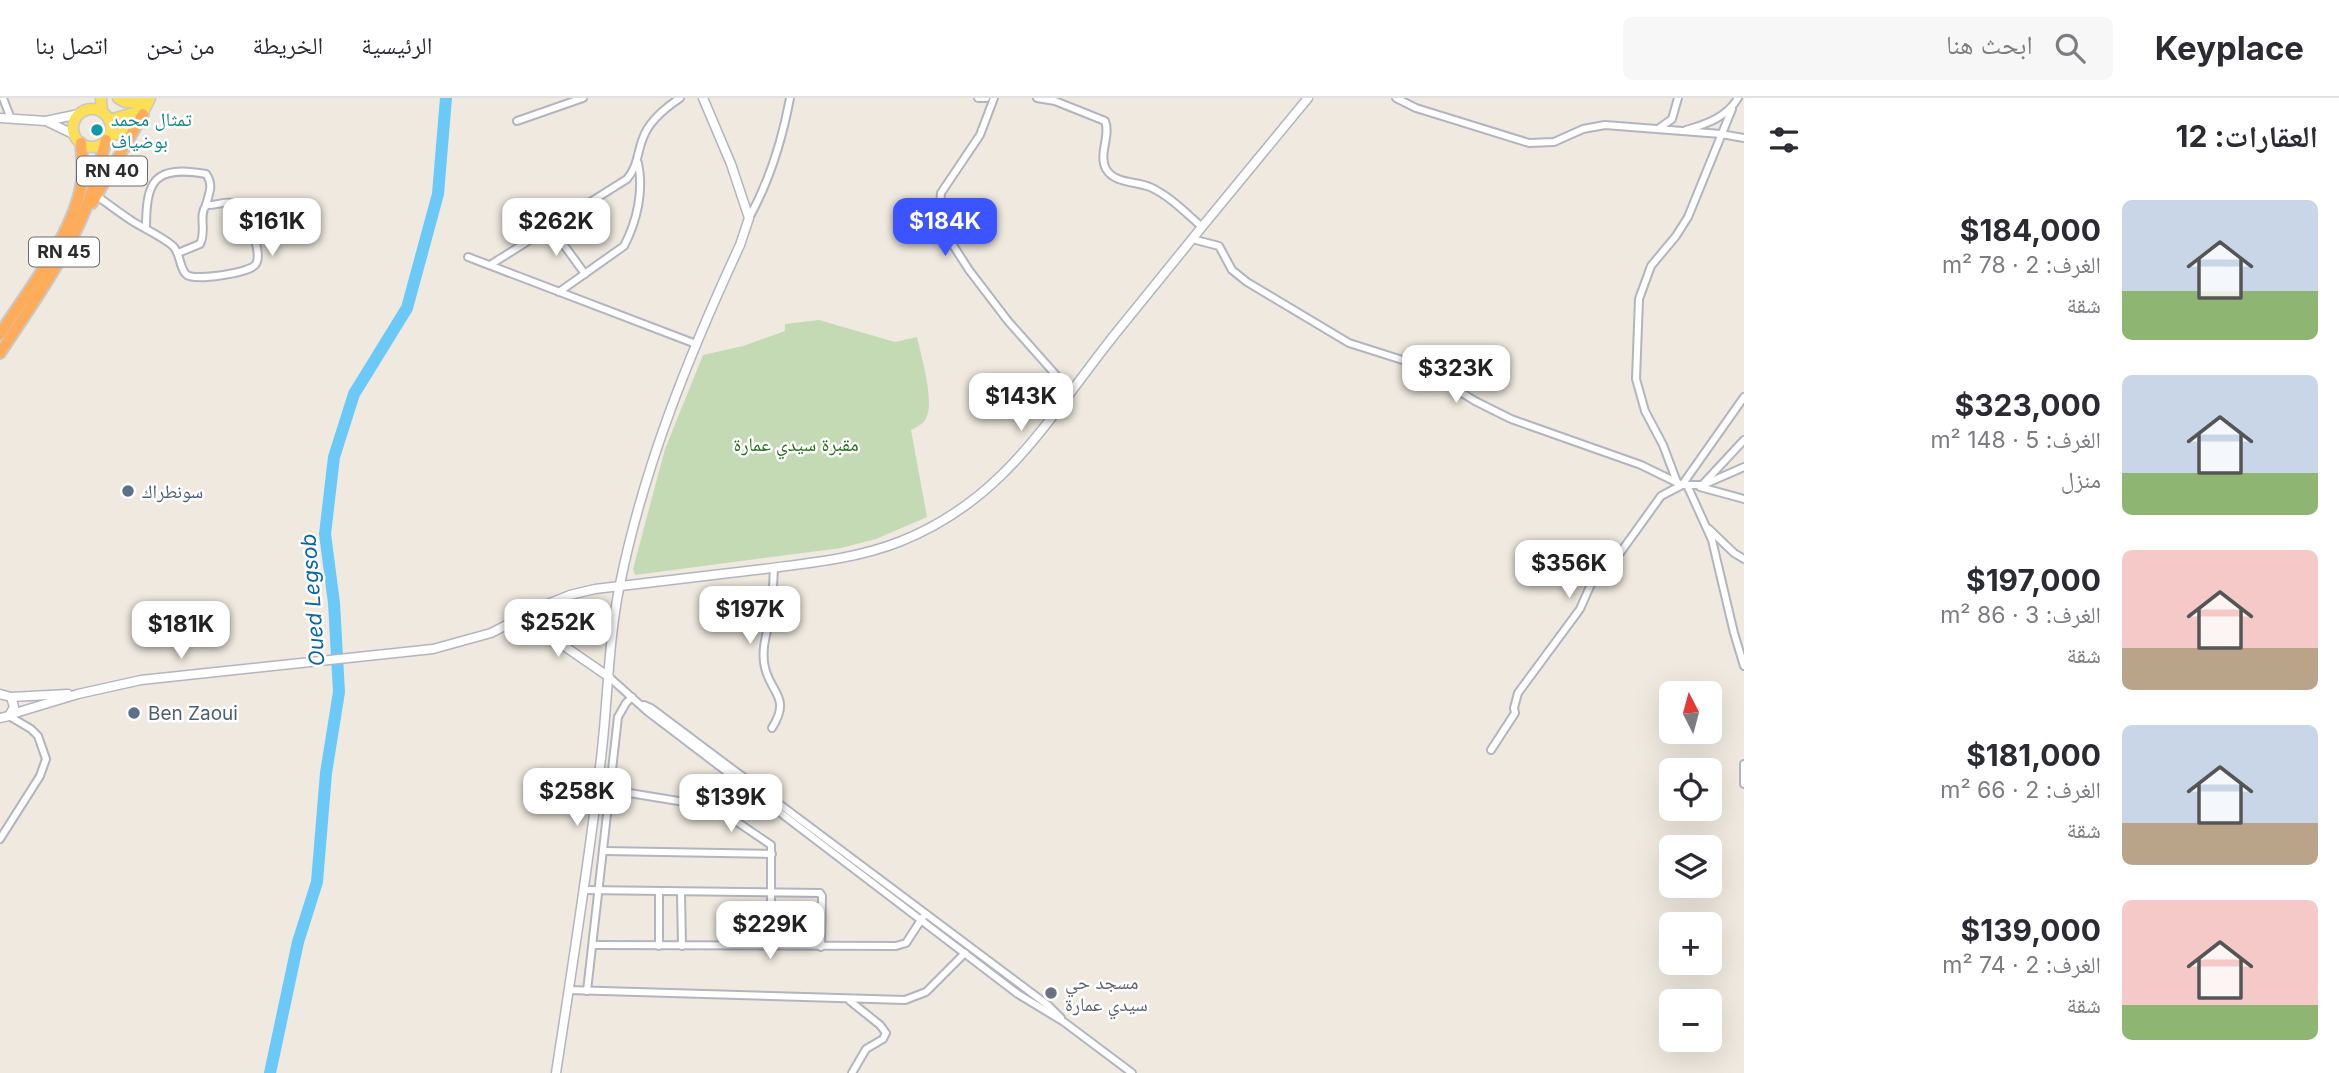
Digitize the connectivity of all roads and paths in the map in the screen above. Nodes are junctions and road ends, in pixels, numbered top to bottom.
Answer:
1 (3, 98) edge
2 (86, 98) edge
3 (102, 98) edge
4 (118, 98) edge
5 (583, 98) edge
6 (680, 98) edge
7 (703, 98) edge
8 (790, 98) edge
9 (978, 98) edge
10 (986, 98) edge
11 (994, 98) edge
12 (1037, 98) edge
13 (1308, 98) edge
14 (1396, 98) edge
15 (1678, 98) edge
16 (1738, 98) edge
17 (147, 103) edge
18 (1732, 108) junction
19 (81, 113) junction
20 (105, 116) junction
21 (0, 118) edge
22 (11, 119) junction
23 (46, 121) junction
24 (517, 121) dead end
25 (1658, 129) junction
26 (1681, 132) junction
27 (1720, 134) junction
28 (108, 138) junction
29 (1744, 138) edge
30 (78, 139) junction
31 (638, 163) junction
32 (97, 196) junction
33 (206, 205) junction
34 (749, 218) junction
35 (78, 226) junction
36 (550, 226) junction
37 (1202, 227) junction
38 (146, 229) junction
39 (1192, 239) junction
40 (178, 253) junction
41 (468, 257) dead end
42 (491, 265) junction
43 (585, 274) junction
44 (559, 292) junction
45 (0, 334) edge
46 (696, 344) junction
47 (0, 353) edge
48 (1071, 392) junction
49 (1744, 397) edge
50 (1744, 440) edge
51 (1744, 467) edge
52 (1685, 485) junction
53 (1703, 485) junction
54 (1744, 499) edge
55 (1703, 522) junction
56 (1744, 559) edge
57 (774, 568) junction
58 (619, 586) junction
59 (522, 617) junction
60 (1744, 666) edge
61 (609, 677) junction
62 (4, 694) edge
63 (78, 694) junction
64 (632, 697) junction
65 (606, 712) junction
66 (5, 717) edge
67 (618, 717) junction
68 (772, 728) dead end
69 (1492, 750) dead end
70 (601, 758) junction
71 (614, 759) junction
72 (1744, 764) edge
73 (1744, 784) edge
74 (611, 790) junction
75 (0, 839) edge
76 (604, 851) junction
77 (772, 855) junction
78 (584, 890) junction
79 (599, 891) junction
80 (659, 892) junction
81 (681, 892) junction
82 (771, 893) junction
83 (924, 917) junction
84 (593, 946) junction
85 (659, 946) junction
86 (682, 946) junction
87 (771, 947) junction
88 (821, 947) junction
89 (965, 953) junction
90 (569, 990) junction
91 (587, 991) junction
92 (848, 999) junction
93 (1064, 1022) junction
94 (556, 1073) edge
95 (852, 1073) edge
96 (1132, 1073) edge

1 - 22 street
2 - 19 main road
3 - 20 main road
4 - 17 main road
5 - 24 street
6 - 31 street
7 - 34 main road
8 - 34 street
9 - 10 street
11 - 48 street
12 - 37 street
13 - 37 main road
14 - 25 street
15 - 25 street
16 - 18 street
17 - 20 main road
17 - 28 main road
17 - 32 highway, RN 40
18 - 26 street
18 - 27 street
19 - 20 main road
19 - 23 main road
19 - 30 main road
20 - 28 main road
21 - 22 main road
22 - 23 main road
23 - 30 main road
25 - 26 street
26 - 27 street
27 - 29 street
27 - 52 street
28 - 30 main road
28 - 35 highway, RN 45
30 - 45 highway, RN 45
31 - 36 street
31 - 43 street
32 - 35 highway, RN 40
32 - 38 street
33 - 38 street
33 - 40 street
33 - 40 street
34 - 46 main road
35 - 47 highway, RN 45
36 - 42 street
36 - 43 street
37 - 39 main road
38 - 40 street
39 - 48 main road
39 - 52 street
41 - 42 street
42 - 44 street
43 - 44 street
44 - 46 street
46 - 58 main road
48 - 57 main road
49 - 52 street
50 - 53 street
51 - 53 street
52 - 53 street
52 - 54 street
52 - 55 street
52 - 69 street
55 - 56 street
55 - 60 street
57 - 58 main road
57 - 68 street
58 - 59 main road
58 - 61 main road
59 - 61 main road
59 - 63 main road
61 - 64 street
61 - 65 main road
62 - 63 main road
62 - 66 main road
63 - 66 main road
64 - 67 street
64 - 83 street
65 - 67 street
65 - 70 main road
66 - 75 street
67 - 71 street
70 - 71 street
70 - 78 main road
71 - 74 street
72 - 73 street
74 - 76 street
74 - 77 street
76 - 77 street
76 - 79 street
77 - 82 street
78 - 79 street
78 - 90 main road
79 - 80 street
79 - 84 street
80 - 81 street
80 - 85 street
81 - 82 street
81 - 86 street
82 - 87 street
82 - 88 street
83 - 88 street
83 - 89 street
83 - 93 street
84 - 85 street
84 - 91 street
85 - 86 street
86 - 87 street
87 - 88 street
89 - 92 street
89 - 93 street
90 - 91 street
90 - 94 main road
91 - 92 street
92 - 95 street
93 - 96 street

